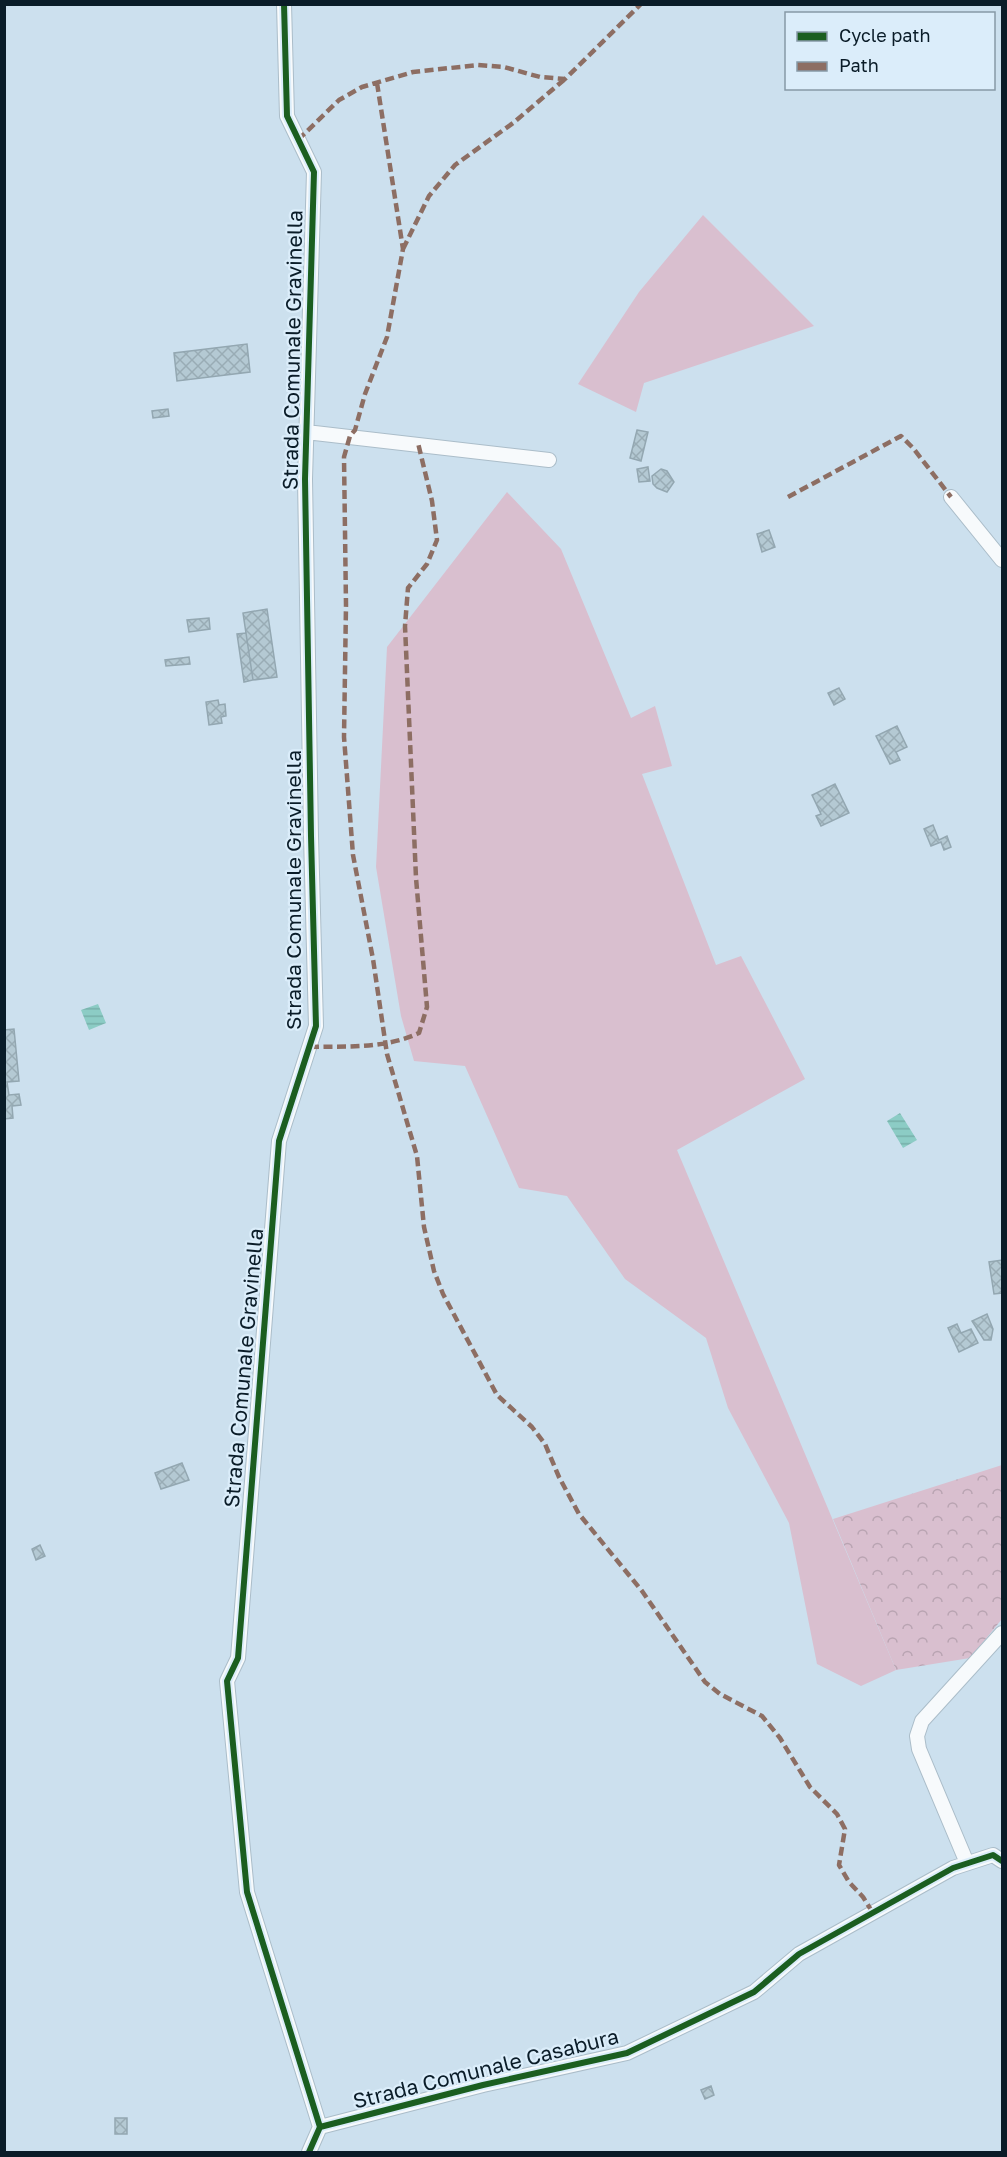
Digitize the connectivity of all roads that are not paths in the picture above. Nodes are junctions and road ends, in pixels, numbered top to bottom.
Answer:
1 (284, 4) edge
2 (306, 432) junction
3 (549, 460) dead end
4 (951, 497) dead end
5 (1002, 560) edge
6 (1002, 1633) edge
7 (1002, 1861) edge
8 (967, 1863) junction
9 (320, 2127) junction
10 (309, 2152) edge

1 - 2 street, Strada Comunale Gravinella
2 - 3 street
2 - 9 street, Strada Comunale Gravinella
4 - 5 street
6 - 8 street
7 - 8 street, Strada Comunale Casabura
8 - 9 street, Strada Comunale Casabura
9 - 10 street

